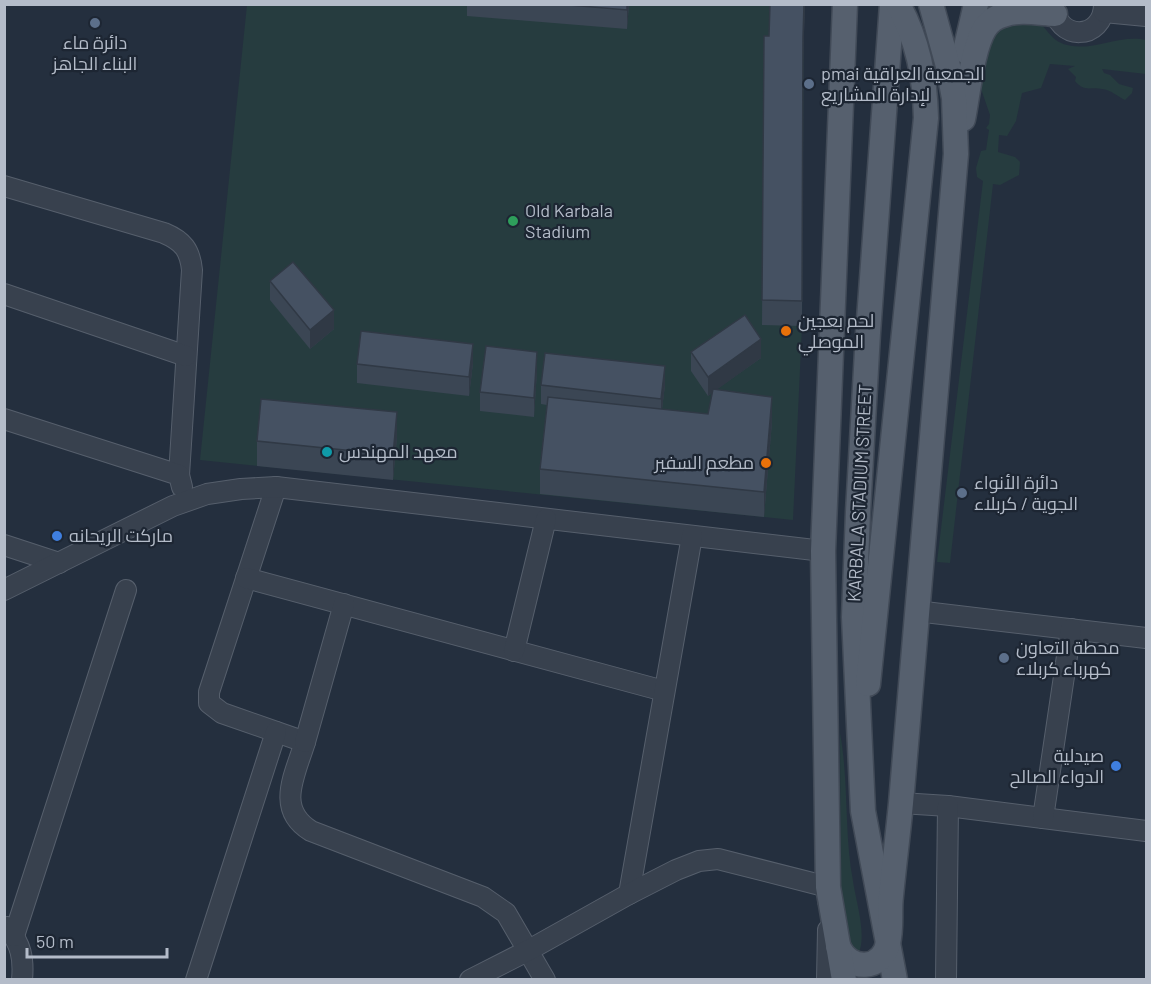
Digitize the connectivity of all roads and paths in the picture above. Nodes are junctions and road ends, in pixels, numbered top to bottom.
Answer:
1 (835, 4) edge
2 (845, 4) edge
3 (892, 4) edge
4 (898, 4) edge
5 (931, 4) edge
6 (976, 4) edge
7 (1104, 8) edge
8 (1054, 9) edge
9 (1146, 16) edge
10 (843, 42) junction
11 (956, 116) junction
12 (956, 154) junction
13 (4, 186) edge
14 (4, 294) edge
15 (186, 356) junction
16 (4, 419) edge
17 (179, 475) junction
18 (276, 487) junction
19 (187, 501) junction
20 (546, 519) junction
21 (692, 536) junction
22 (4, 545) edge
23 (824, 551) junction
24 (59, 563) junction
25 (246, 578) junction
26 (4, 590) edge
27 (126, 590) dead end
28 (344, 604) junction
29 (916, 611) junction
30 (1071, 629) junction
31 (1146, 638) edge
32 (514, 651) junction
33 (664, 691) junction
34 (276, 732) junction
35 (305, 742) junction
36 (862, 789) junction
37 (901, 803) junction
38 (948, 806) junction
39 (1043, 818) junction
40 (1146, 831) edge
41 (828, 887) junction
42 (629, 894) junction
43 (9, 931) edge
44 (888, 945) junction
45 (838, 946) junction
46 (529, 950) junction
47 (501, 971) edge
48 (22, 980) edge
49 (196, 980) edge
50 (470, 980) edge
51 (545, 980) edge
52 (827, 980) edge
53 (844, 980) edge
54 (895, 980) edge
55 (946, 980) edge

1 - 10 main road
2 - 10 main road
3 - 36 main road, KARBALA STADIUM STREET
4 - 36 main road
5 - 11 main road
6 - 11 main road
7 - 8 street
7 - 9 street
8 - 12 main road
10 - 23 main road, KARBALA STADIUM STREET
11 - 12 main road
12 - 29 main road
13 - 15 street
14 - 15 street
15 - 17 street
16 - 17 street
17 - 19 street
18 - 19 street
18 - 20 street
18 - 25 street
19 - 24 street
20 - 21 street
20 - 32 street
21 - 23 street
21 - 33 street
22 - 24 street
23 - 41 main road, KARBALA STADIUM STREET
24 - 26 street
25 - 28 street
25 - 34 street
27 - 43 street
28 - 32 street
28 - 35 street
29 - 30 street
29 - 37 main road
30 - 31 street
30 - 39 street
32 - 33 street
33 - 42 street
34 - 35 street
34 - 49 street
35 - 46 street
36 - 44 main road, KARBALA STADIUM STREET
37 - 38 street
37 - 44 main road
38 - 39 street
38 - 55 street
39 - 40 street
41 - 42 street
41 - 45 main road, KARBALA STADIUM STREET
41 - 52 street
42 - 46 street
43 - 48 street
44 - 45 main road
44 - 54 main road, KARBALA STADIUM STREET
45 - 53 main road, KARBALA STADIUM STREET
46 - 47 street
46 - 51 street
47 - 50 street

